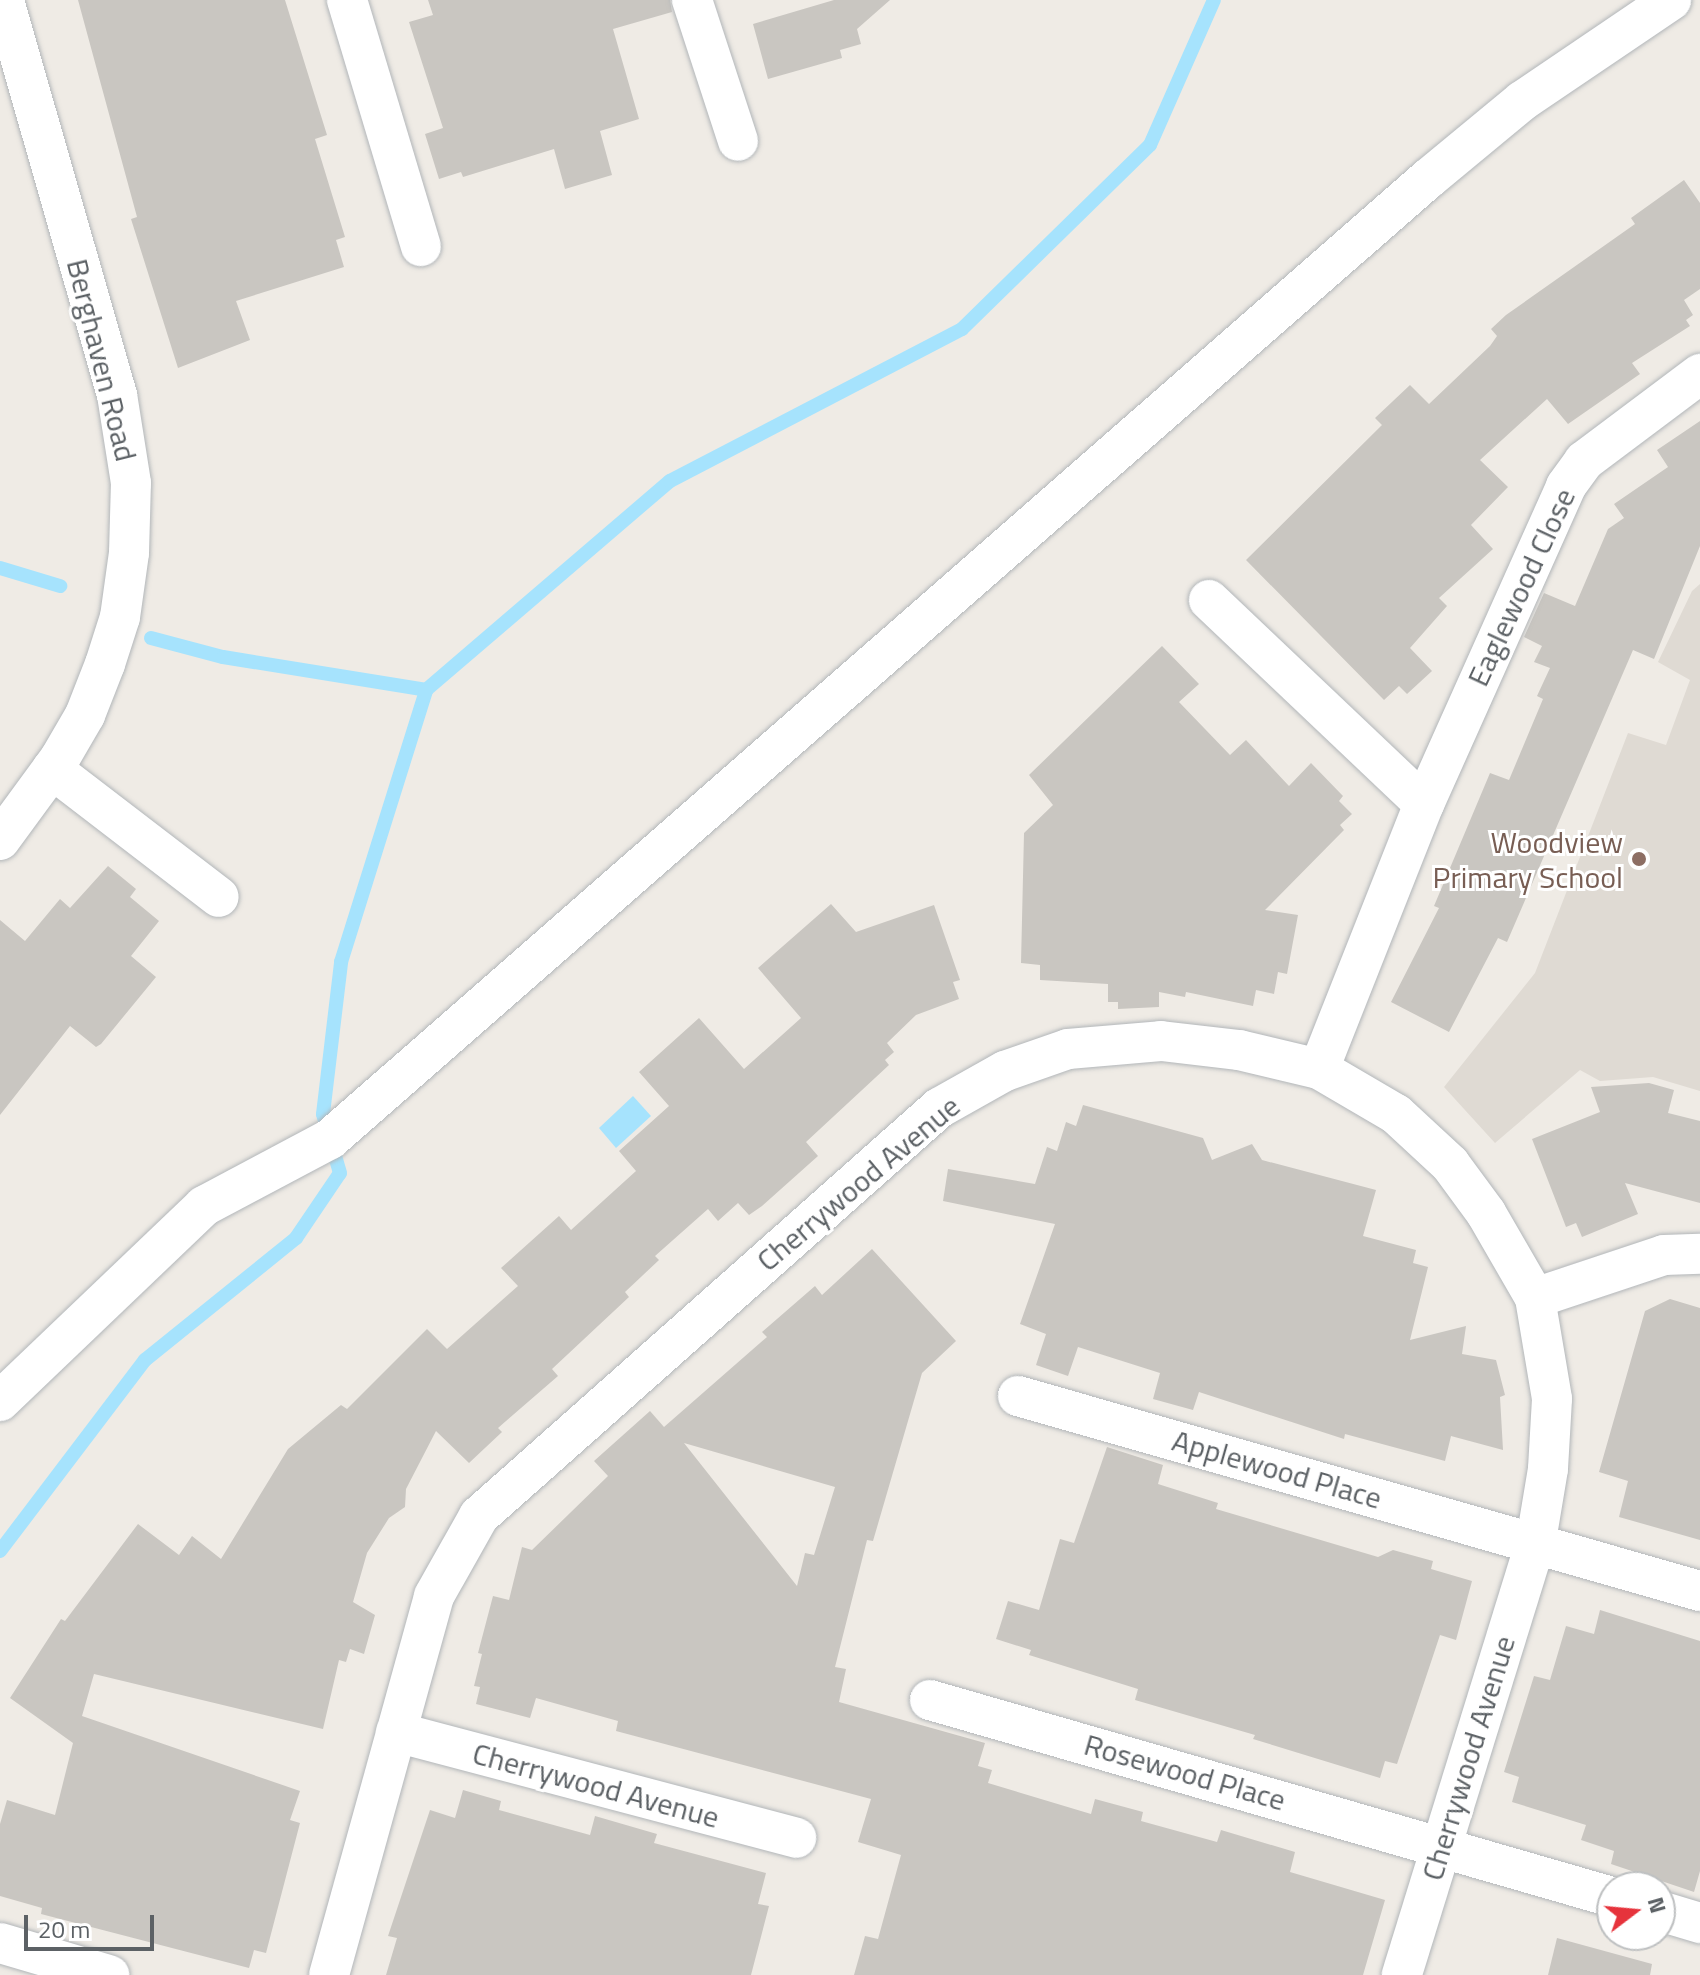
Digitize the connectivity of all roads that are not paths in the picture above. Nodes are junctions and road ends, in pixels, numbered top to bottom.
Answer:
1 (347, 0) edge
2 (692, 0) edge
3 (1671, 0) edge
4 (3, 2) edge
5 (738, 141) dead end
6 (421, 246) dead end
7 (1700, 374) edge
8 (1209, 600) dead end
9 (52, 769) junction
10 (1424, 804) junction
11 (0, 840) edge
12 (219, 897) dead end
13 (1319, 1069) junction
14 (1700, 1254) edge
15 (1535, 1298) junction
16 (1018, 1396) dead end
17 (0, 1401) edge
18 (1536, 1541) junction
19 (1700, 1591) edge
20 (930, 1700) dead end
21 (396, 1732) junction
22 (796, 1838) dead end
23 (1440, 1844) junction
24 (1596, 1892) edge
25 (1676, 1916) edge
26 (1700, 1923) edge
27 (0, 1943) edge
28 (109, 1975) edge
29 (329, 1975) edge
30 (1402, 1975) edge

1 - 6 street
2 - 5 street
3 - 17 street
4 - 9 street, Berghaven Road
7 - 10 street, Eaglewood Close
8 - 10 street
9 - 11 street, Berghaven Road
9 - 12 street
10 - 13 street, Eaglewood Close
13 - 15 street, Cherrywood Avenue
13 - 21 street, Cherrywood Avenue
14 - 15 street
15 - 18 street, Cherrywood Avenue
16 - 18 street, Applewood Place
18 - 19 street
18 - 23 street, Cherrywood Avenue
20 - 23 street, Rosewood Place
21 - 22 street, Cherrywood Avenue
21 - 29 street, Cherrywood Avenue
23 - 24 street, Rosewood Place
23 - 30 street, Cherrywood Avenue
25 - 26 street
27 - 28 street

